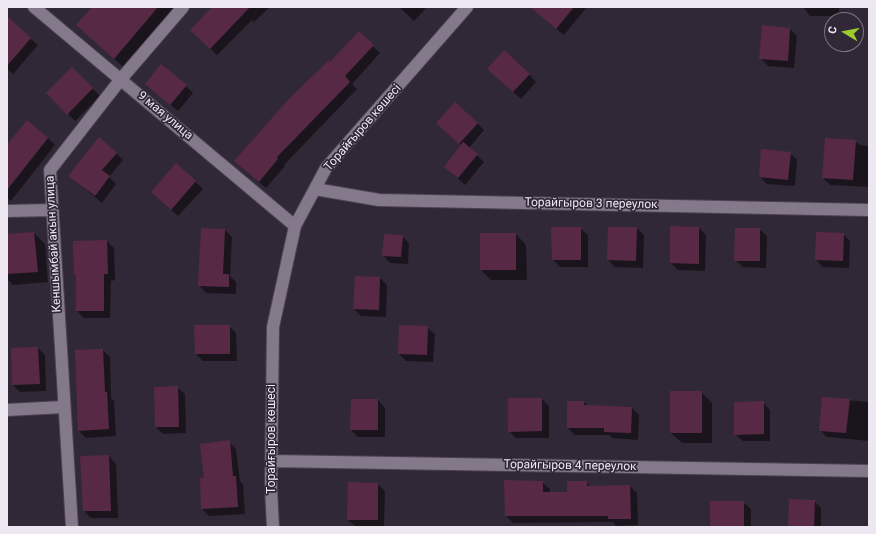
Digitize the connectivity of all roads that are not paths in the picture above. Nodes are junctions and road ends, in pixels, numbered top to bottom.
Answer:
1 (34, 7) edge
2 (182, 7) edge
3 (467, 7) edge
4 (121, 79) junction
5 (315, 189) junction
6 (52, 210) junction
7 (869, 210) edge
8 (7, 211) edge
9 (295, 226) junction
10 (63, 407) junction
11 (7, 410) edge
12 (272, 461) junction
13 (869, 470) edge
14 (72, 527) edge
15 (273, 527) edge

1 - 4 street, 9 мая улица
2 - 4 street, Кеншымбай акын улица
3 - 5 street, Торайғыров көшесі
4 - 6 street, Кеншымбай акын улица
4 - 9 street, 9 мая улица
5 - 7 street, Торайгыров 3 переулок
5 - 9 street, Торайғыров көшесі
6 - 8 street
6 - 10 street, Кеншымбай акын улица
9 - 12 street, Торайғыров көшесі
10 - 11 street
10 - 14 street, Кеншымбай акын улица
12 - 13 street, Торайгыров 4 переулок
12 - 15 street, Торайғыров көшесі

